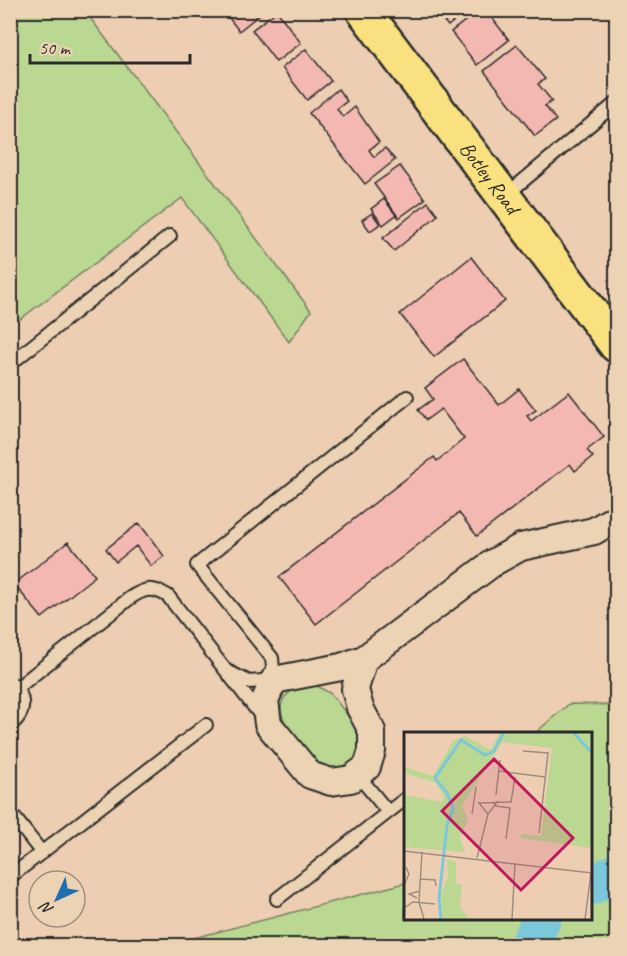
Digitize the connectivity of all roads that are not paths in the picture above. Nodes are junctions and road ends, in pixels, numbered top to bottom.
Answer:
1 (363, 10) edge
2 (616, 103) edge
3 (502, 198) junction
4 (170, 236) dead end
5 (616, 345) edge
6 (10, 364) edge
7 (407, 397) dead end
8 (616, 518) edge
9 (364, 659) junction
10 (229, 672) junction
11 (274, 680) junction
12 (14, 685) edge
13 (268, 724) junction
14 (10, 725) edge
15 (206, 725) dead end
16 (357, 774) junction
17 (404, 800) edge
18 (10, 812) edge
19 (388, 812) junction
20 (42, 853) junction
21 (10, 877) edge
22 (277, 899) dead end

1 - 3 main road, Botley Road
2 - 3 lane
3 - 5 main road, Botley Road
4 - 6 lane
7 - 11 lane
8 - 9 street
9 - 11 street
9 - 16 street
10 - 11 lane
10 - 12 lane
10 - 13 lane
11 - 13 street
12 - 14 lane
13 - 16 street
15 - 20 lane
16 - 19 lane
17 - 19 lane
18 - 20 lane
19 - 22 lane
20 - 21 lane

